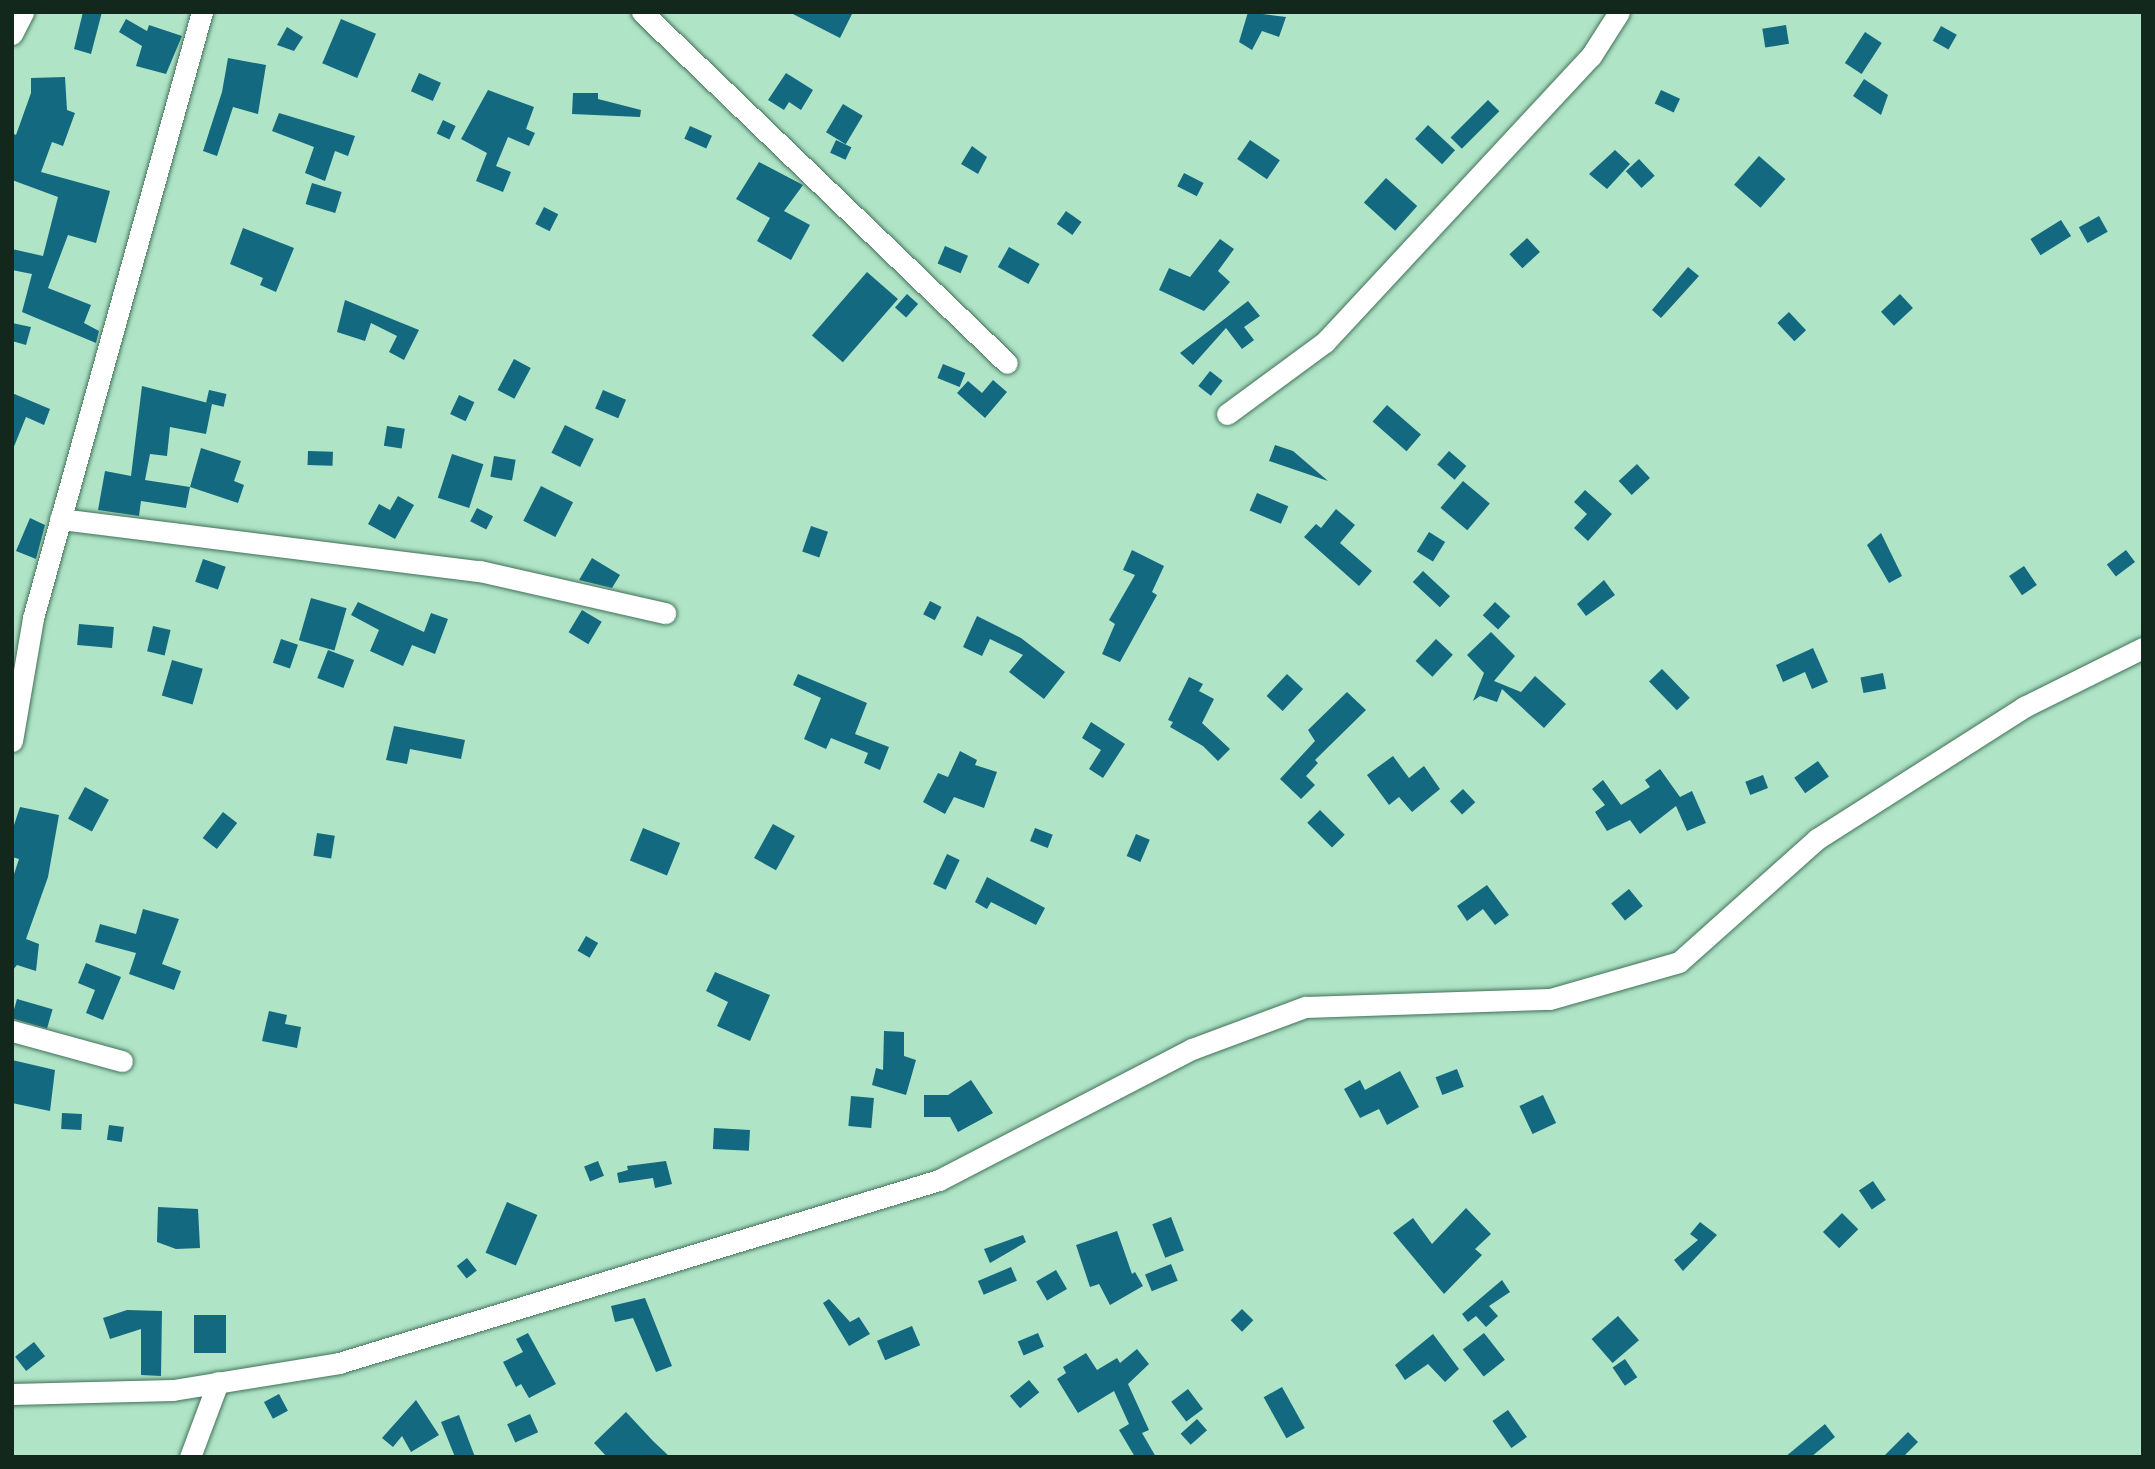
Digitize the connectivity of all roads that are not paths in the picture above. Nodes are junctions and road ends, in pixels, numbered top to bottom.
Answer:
1 (23, 12) edge
2 (202, 12) edge
3 (642, 12) edge
4 (1619, 12) edge
5 (12, 34) edge
6 (1007, 363) dead end
7 (1227, 414) dead end
8 (61, 519) junction
9 (665, 613) dead end
10 (2143, 648) edge
11 (12, 741) edge
12 (12, 1031) edge
13 (122, 1061) dead end
14 (218, 1382) junction
15 (12, 1394) edge
16 (190, 1457) edge

1 - 5 street
2 - 8 street
3 - 6 street
4 - 7 street
8 - 9 street
8 - 11 street
10 - 14 street
12 - 13 street
14 - 15 street
14 - 16 street

